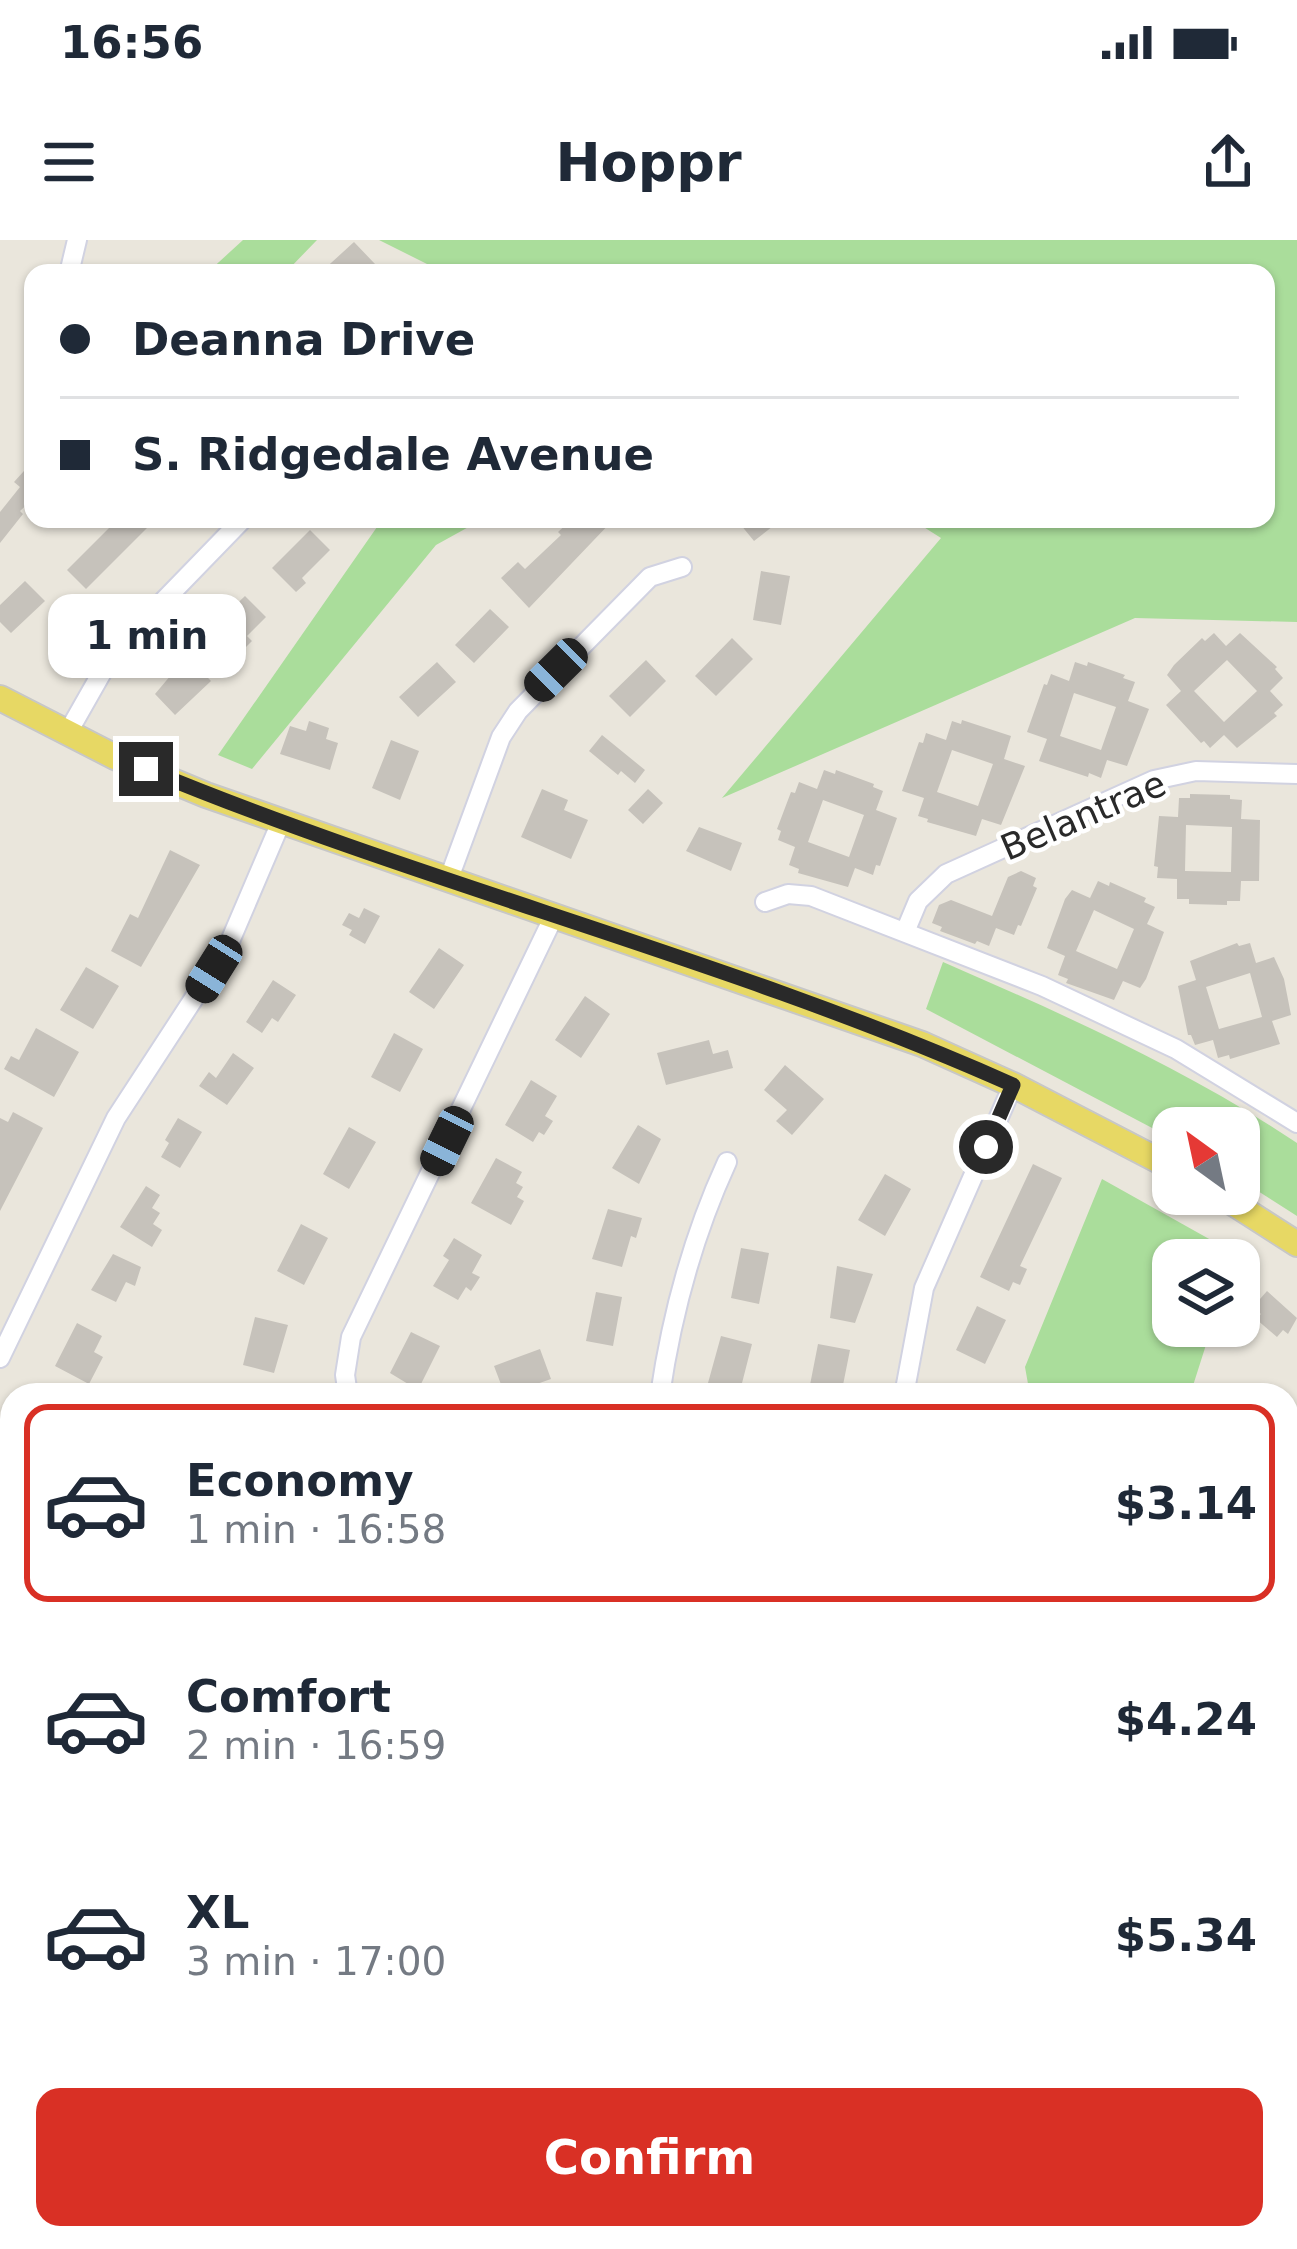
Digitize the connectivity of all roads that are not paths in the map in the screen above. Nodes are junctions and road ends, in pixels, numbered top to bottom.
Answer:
1 (234, 528) edge
2 (682, 567) dead end
3 (0, 698) edge
4 (67, 734) junction
5 (1297, 773) edge
6 (281, 822) junction
7 (448, 880) junction
8 (765, 902) dead end
9 (554, 916) junction
10 (905, 932) junction
11 (1013, 1085) junction
12 (1297, 1123) edge
13 (1152, 1157) edge
14 (727, 1162) dead end
15 (1252, 1215) edge
16 (1297, 1244) edge
17 (0, 1358) edge
18 (346, 1383) edge
19 (662, 1383) edge
20 (906, 1383) edge

1 - 4 street
2 - 7 street
3 - 4 main road
4 - 6 main road
5 - 10 street, Belantrae
6 - 7 main road
6 - 17 street
7 - 9 main road
8 - 10 street
9 - 11 main road
9 - 18 street
10 - 12 street
11 - 13 main road
11 - 20 street
14 - 19 street
15 - 16 main road

